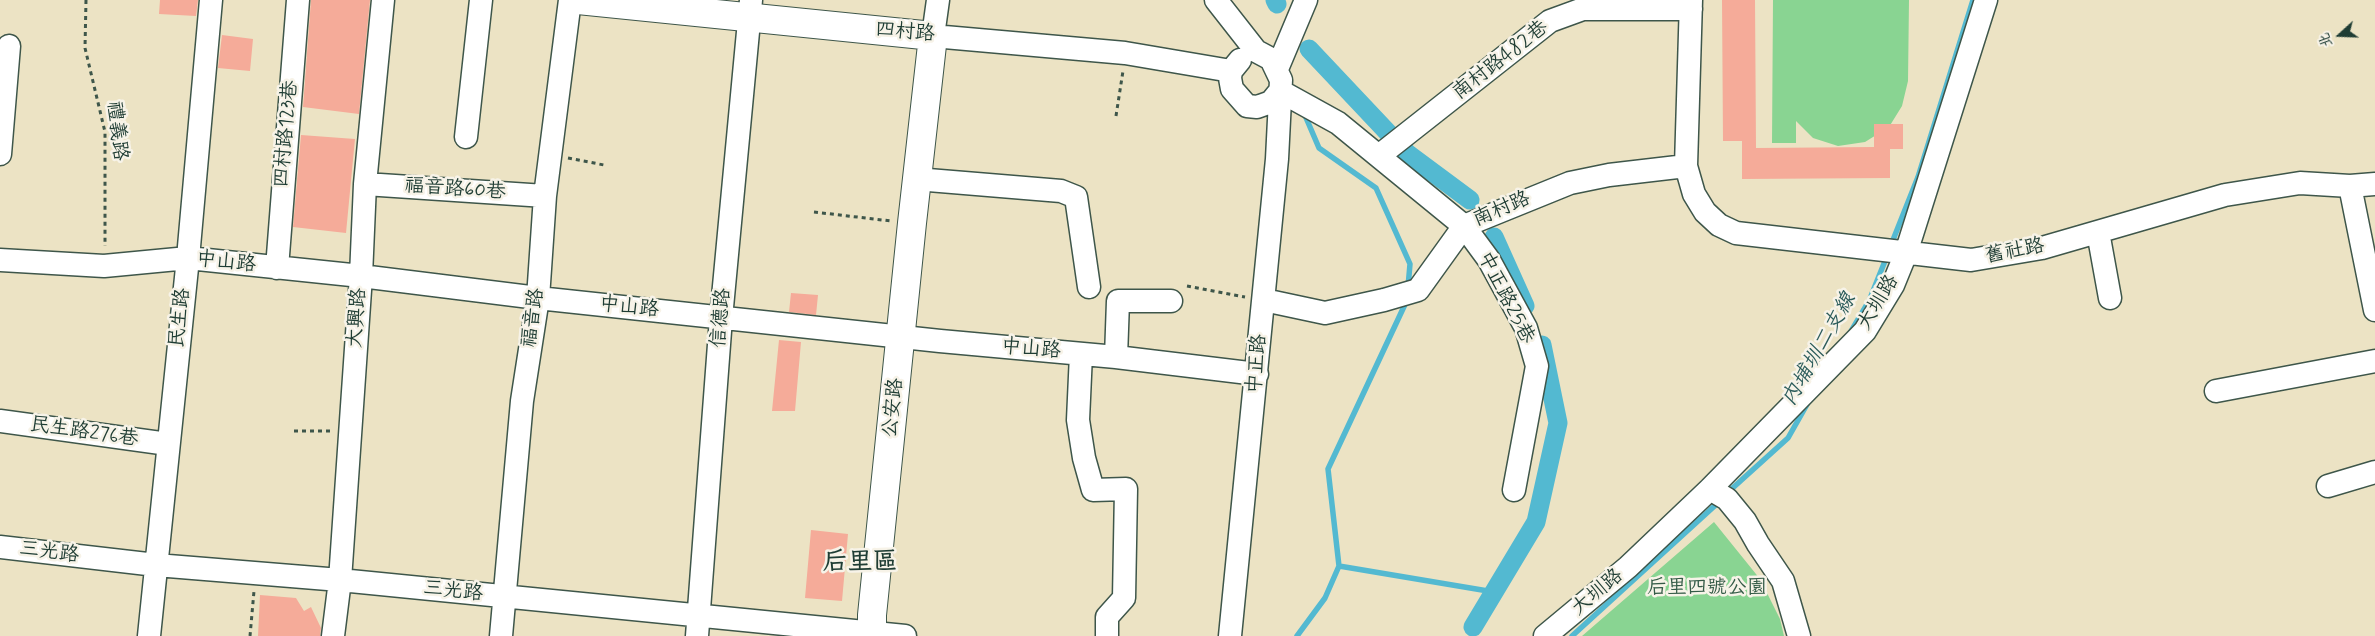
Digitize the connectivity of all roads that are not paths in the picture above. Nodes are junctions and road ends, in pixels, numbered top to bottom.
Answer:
1 (210, 0) edge
2 (298, 0) edge
3 (383, 0) edge
4 (482, 0) edge
5 (570, 0) edge
6 (578, 0) edge
7 (938, 0) edge
8 (1216, 0) edge
9 (1306, 0) edge
10 (1986, 0) edge
11 (1691, 4) edge
12 (669, 5) edge
13 (751, 9) edge
14 (934, 36) junction
15 (9, 46) dead end
16 (1256, 51) junction
17 (1277, 69) junction
18 (1232, 71) junction
19 (1280, 91) junction
20 (466, 137) dead end
21 (1385, 152) junction
22 (0, 154) edge
23 (1686, 166) junction
24 (916, 179) junction
25 (365, 184) junction
26 (2375, 184) edge
27 (2350, 186) junction
28 (545, 196) junction
29 (1464, 226) junction
30 (2098, 232) junction
31 (1906, 253) junction
32 (188, 258) junction
33 (0, 260) edge
34 (277, 268) junction
35 (361, 276) junction
36 (1089, 287) dead end
37 (1179, 293) road end
38 (538, 298) junction
39 (2110, 298) dead end
40 (1264, 300) junction
41 (2375, 310) edge
42 (722, 318) junction
43 (901, 337) junction
44 (1081, 354) junction
45 (1116, 357) junction
46 (2375, 361) edge
47 (1257, 374) junction
48 (2216, 391) dead end
49 (0, 421) edge
50 (168, 444) junction
51 (2375, 472) edge
52 (2328, 486) dead end
53 (1710, 489) junction
54 (1514, 490) dead end
55 (0, 547) edge
56 (156, 565) junction
57 (340, 580) junction
58 (505, 597) junction
59 (698, 626) edge
60 (873, 634) edge
61 (149, 636) edge
62 (333, 636) edge
63 (501, 636) edge
64 (905, 636) edge
65 (1107, 636) edge
66 (1230, 636) edge
67 (1545, 636) edge
68 (1799, 636) edge

1 - 32 street, 民生路
2 - 34 street, 四村路123巷
3 - 25 street, 大興路
4 - 20 street
5 - 28 street, 福音路
6 - 12 main road, 四村路
7 - 14 street, 公安路
8 - 16 street
9 - 17 street
10 - 31 street, 大圳路
11 - 21 street, 南村路482巷
11 - 23 street
12 - 13 main road, 四村路
13 - 14 main road, 四村路
13 - 42 street, 信德路
14 - 18 street, 四村路
14 - 24 main road, 公安路
15 - 22 street
16 - 17 street
16 - 18 street
17 - 19 street
18 - 19 street
19 - 21 street, 南村路
19 - 40 street, 中正路
21 - 29 street, 南村路
23 - 29 street, 南村路
23 - 31 street, 舊社路
24 - 36 street
24 - 43 main road, 公安路
25 - 28 street, 福音路60巷
25 - 35 street, 大興路
26 - 27 street, 舊社路
27 - 30 street, 舊社路
27 - 41 street
28 - 38 street, 福音路
29 - 40 street, 中正路25巷
29 - 54 street, 中正路25巷
30 - 31 street, 舊社路
30 - 39 street
31 - 53 street, 大圳路
32 - 33 street, 中山路
32 - 34 street, 中山路
32 - 50 street, 民生路
34 - 35 street, 中山路
35 - 38 street, 中山路
35 - 57 street, 大興路
37 - 45 street
38 - 42 street, 中山路
38 - 58 street, 福音路
40 - 47 street, 中正路
42 - 43 street, 中山路
42 - 59 street, 信德路
43 - 44 street, 中山路
43 - 60 main road, 公安路
44 - 45 street, 中山路
44 - 65 street
45 - 47 street, 中山路
46 - 48 street
47 - 66 street, 中正路
49 - 50 street, 民生路276巷
50 - 56 street, 民生路
51 - 52 street
53 - 67 street, 大圳路
53 - 68 street
55 - 56 street, 三光路
56 - 57 street, 三光路
56 - 61 street, 民生路
57 - 58 street, 三光路
57 - 62 street, 大興路
58 - 59 street, 三光路
58 - 63 street, 福音路
59 - 60 street, 三光路
60 - 64 street, 三光路

